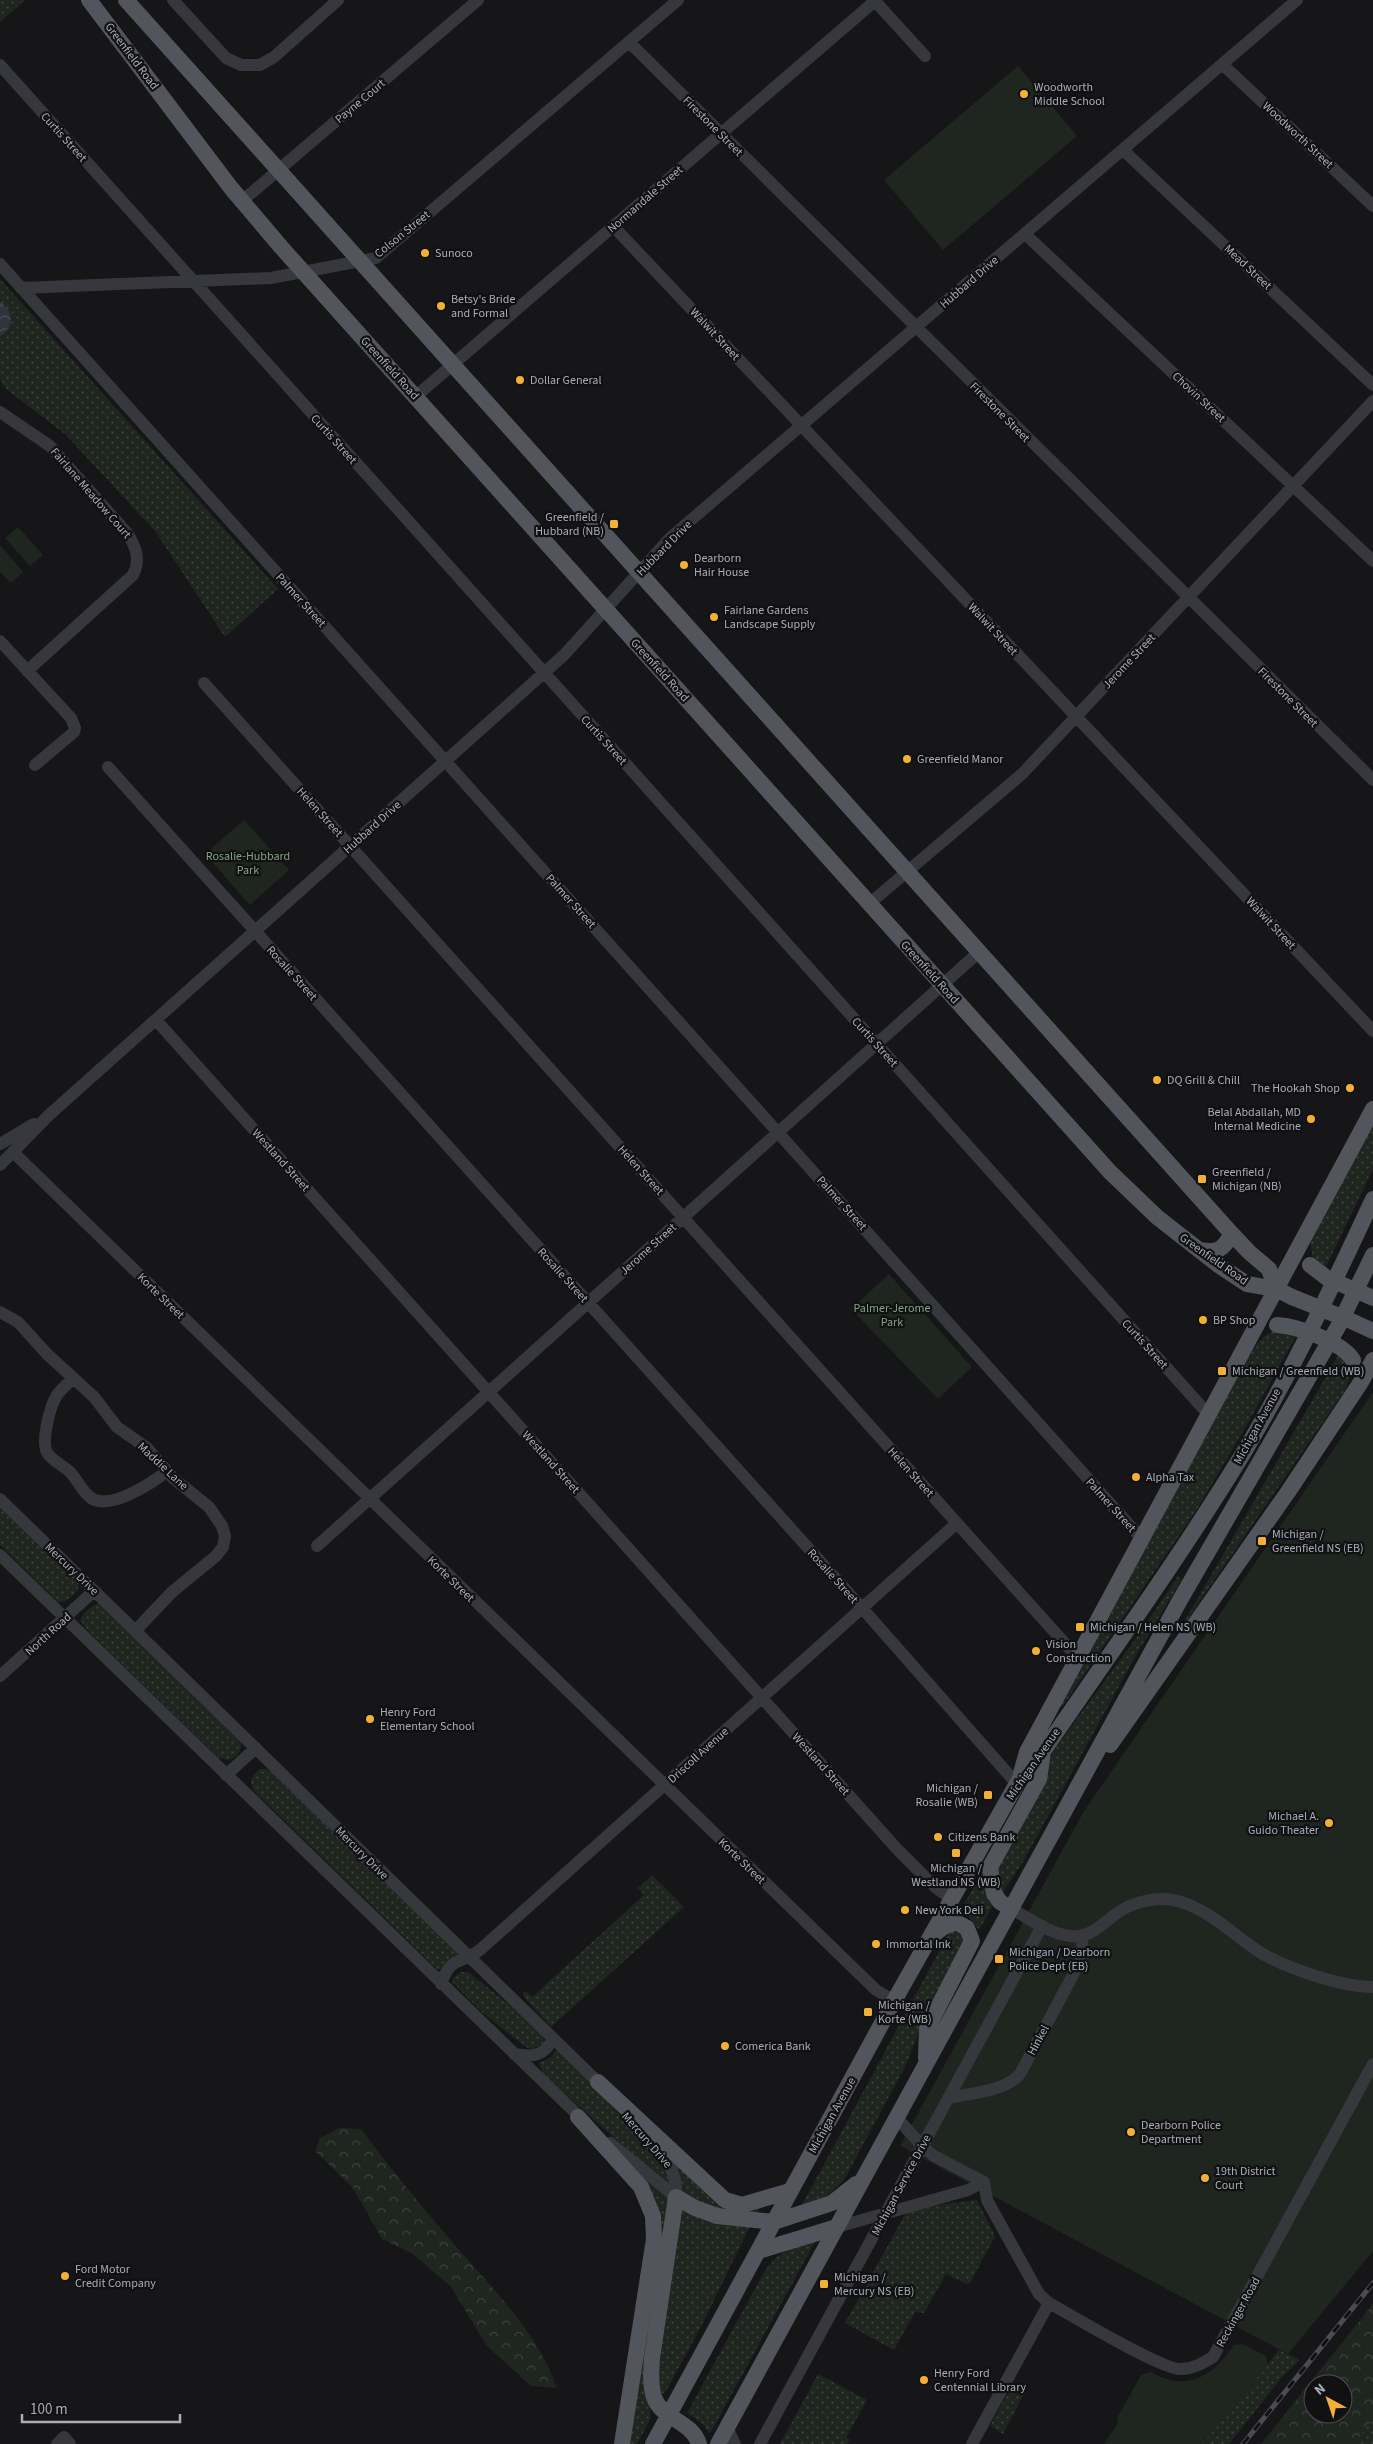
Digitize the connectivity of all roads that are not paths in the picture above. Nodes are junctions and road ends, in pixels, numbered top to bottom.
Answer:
1 (89, 0) edge
2 (126, 0) edge
3 (173, 0) edge
4 (338, 0) edge
5 (478, 0) edge
6 (678, 0) edge
7 (875, 0) edge
8 (1297, 0) edge
9 (629, 42) junction
10 (925, 56) dead end
11 (1222, 64) junction
12 (0, 65) edge
13 (721, 134) junction
14 (1123, 150) junction
15 (279, 170) junction
16 (242, 201) junction
17 (1373, 206) edge
18 (613, 226) junction
19 (1025, 234) junction
20 (361, 262) junction
21 (0, 264) edge
22 (304, 272) junction
23 (194, 282) junction
24 (21, 288) junction
25 (916, 328) junction
26 (453, 365) junction
27 (1373, 385) edge
28 (415, 397) junction
29 (1373, 401) edge
30 (0, 412) edge
31 (802, 426) junction
32 (1293, 486) junction
33 (1373, 561) edge
34 (639, 572) junction
35 (1188, 598) junction
36 (606, 610) junction
37 (0, 641) edge
38 (27, 670) junction
39 (544, 673) junction
40 (204, 683) dead end
41 (1076, 716) junction
42 (446, 762) junction
43 (35, 765) dead end
44 (108, 767) dead end
45 (1373, 780) edge
46 (351, 846) junction
47 (907, 872) junction
48 (869, 904) junction
49 (256, 930) junction
50 (979, 952) junction
51 (942, 985) junction
52 (156, 1020) junction
53 (1373, 1031) edge
54 (877, 1044) junction
55 (1373, 1109) edge
56 (49, 1115) junction
57 (778, 1132) junction
58 (0, 1144) edge
59 (13, 1152) junction
60 (0, 1165) edge
61 (1373, 1199) edge
62 (683, 1218) junction
63 (1232, 1234) junction
64 (1301, 1243) junction
65 (1199, 1250) junction
66 (1373, 1255) edge
67 (1276, 1289) junction
68 (1373, 1298) edge
69 (588, 1303) junction
70 (0, 1312) edge
71 (1254, 1330) junction
72 (1372, 1330) edge
73 (1373, 1360) edge
74 (73, 1378) junction
75 (1356, 1391) junction
76 (488, 1392) junction
77 (1209, 1415) junction
78 (167, 1471) junction
79 (0, 1499) edge
80 (369, 1499) junction
81 (957, 1523) junction
82 (1142, 1539) junction
83 (317, 1546) dead end
84 (0, 1555) edge
85 (94, 1591) junction
86 (862, 1608) junction
87 (65, 1619) junction
88 (136, 1630) junction
89 (1077, 1657) junction
90 (0, 1676) edge
91 (762, 1698) junction
92 (256, 1748) junction
93 (1044, 1750) junction
94 (226, 1775) junction
95 (1018, 1782) junction
96 (664, 1786) junction
97 (1063, 1812) junction
98 (952, 1898) junction
99 (1010, 1908) junction
100 (1042, 1926) junction
101 (1078, 1936) junction
102 (929, 1939) junction
103 (469, 1958) junction
104 (441, 1984) junction
105 (1373, 1986) edge
106 (894, 2001) junction
107 (553, 2038) junction
108 (514, 2054) junction
109 (926, 2060) junction
110 (1373, 2064) edge
111 (598, 2082) junction
112 (948, 2098) junction
113 (578, 2117) junction
114 (896, 2117) junction
115 (922, 2146) junction
116 (864, 2176) junction
117 (984, 2182) junction
118 (790, 2191) junction
119 (676, 2197) junction
120 (885, 2213) junction
121 (774, 2222) junction
122 (837, 2227) junction
123 (758, 2251) junction
124 (1049, 2303) junction
125 (669, 2414) junction
126 (727, 2427) junction
127 (57, 2444) edge
128 (70, 2444) edge
129 (622, 2444) edge
130 (653, 2444) edge
131 (699, 2444) edge
132 (718, 2444) edge
133 (735, 2444) edge
134 (760, 2444) edge
135 (972, 2444) edge

1 - 16 main road, Greenfield Road
2 - 15 main road, Greenfield Road
3 - 4 street
5 - 15 street, Payne Court
6 - 9 street, Colson Street
7 - 10 street
7 - 13 street, Normandale Street
8 - 11 street, Hubbard Drive
9 - 13 street, Firestone Street
9 - 20 street, Colson Street
11 - 14 street, Hubbard Drive
11 - 17 street, Woodworth Street
12 - 23 street, Curtis Street
13 - 18 street, Normandale Street
13 - 25 street, Firestone Street
14 - 19 street, Hubbard Drive
14 - 27 street, Mead Street
15 - 16 street, Payne Court
15 - 20 main road, Greenfield Road
16 - 22 main road, Greenfield Road
18 - 26 street, Normandale Street
18 - 31 street, Walwit Street
19 - 25 street, Hubbard Drive
19 - 32 street, Chovin Street
20 - 22 street, Colson Street
20 - 26 main road, Greenfield Road
21 - 24 street, Palmer Street
22 - 23 street, Colson Street
22 - 28 main road, Greenfield Road
23 - 24 street, Colson Street
23 - 39 street, Curtis Street
24 - 42 street, Palmer Street
25 - 31 street, Hubbard Drive
25 - 35 street, Firestone Street
26 - 28 street, Normandale Street
26 - 34 main road, Greenfield Road
28 - 36 main road, Greenfield Road
29 - 32 street, Jerome Street
30 - 38 street, Fairlane Meadow Court
31 - 34 street, Hubbard Drive
31 - 41 street, Walwit Street
32 - 33 street, Chovin Street
32 - 35 street, Jerome Street
34 - 36 street, Hubbard Drive
34 - 47 main road, Greenfield Road
35 - 41 street, Jerome Street
35 - 45 street, Firestone Street
36 - 39 street, Hubbard Drive
36 - 48 main road, Greenfield Road
37 - 38 street
38 - 43 street
39 - 42 street, Hubbard Drive
39 - 54 street, Curtis Street
40 - 46 street, Helen Street
41 - 47 street, Jerome Street
41 - 53 street, Walwit Street
42 - 46 street, Hubbard Drive
42 - 57 street, Palmer Street
44 - 49 street, Rosalie Street
46 - 49 street, Hubbard Drive
46 - 62 street, Helen Street
47 - 48 street, Jerome Street
47 - 50 main road, Greenfield Road
48 - 51 main road, Greenfield Road
49 - 52 street, Hubbard Drive
49 - 69 street, Rosalie Street
50 - 51 street, Jerome Street
50 - 63 main road, Greenfield Road
51 - 54 street, Jerome Street
51 - 65 main road, Greenfield Road
52 - 56 street, Hubbard Drive
52 - 76 street, Westland Street
54 - 57 street, Jerome Street
54 - 77 street, Curtis Street
55 - 64 main road
56 - 58 street, Hubbard Drive
56 - 59 street, Hubbard Drive
57 - 62 street, Jerome Street
57 - 82 street, Palmer Street
59 - 60 street, Hubbard Drive
59 - 80 street, Korte Street
61 - 93 main road, Michigan Avenue
62 - 69 street, Jerome Street
62 - 81 street, Helen Street
63 - 65 main road
63 - 67 main road, Greenfield Road
64 - 67 main road
64 - 68 main road, bridge
65 - 67 main road, Greenfield Road
66 - 97 main road, Michigan Avenue
67 - 71 main road
67 - 72 main road, Greenfield Road, bridge
69 - 76 street, Jerome Street
69 - 86 street, Rosalie Street
70 - 74 street, Maddie Lane
71 - 75 main road, bridge
71 - 77 main road
73 - 75 main road
74 - 78 street, Maddie Lane
74 - 78 street
75 - 97 main road
76 - 80 street, Jerome Street
76 - 91 street, Westland Street
77 - 82 main road
78 - 88 street, Maddie Lane
79 - 85 street, Mercury Drive
80 - 83 street, Jerome Street
80 - 96 street, Korte Street
81 - 86 street, Driscoll Avenue
81 - 89 street, Helen Street
82 - 89 main road
84 - 87 street, Mercury Drive
85 - 87 street, North Road
85 - 88 street, Mercury Drive
86 - 91 street, Driscoll Avenue
86 - 95 street, Rosalie Street
87 - 90 street, North Road
87 - 94 street, Mercury Drive
88 - 92 street, Mercury Drive
89 - 95 main road
91 - 96 street, Driscoll Avenue
91 - 98 street, Westland Street
92 - 94 street
92 - 103 street, Mercury Drive
93 - 95 main road, Michigan Avenue
93 - 99 main road
94 - 104 street, Mercury Drive
95 - 98 main road, Michigan Avenue
96 - 103 street, Driscoll Avenue
96 - 106 street, Korte Street
97 - 99 main road, Michigan Avenue
98 - 102 main road, Michigan Avenue
99 - 100 street
99 - 109 main road, Michigan Avenue
100 - 101 street
100 - 112 street, Michigan Service Drive
101 - 105 street
101 - 112 street, Hinkel
102 - 106 main road, Michigan Avenue
102 - 109 main road
103 - 104 street, Driscoll Avenue
103 - 107 street, Mercury Drive
104 - 108 street, Mercury Drive
106 - 118 main road, Michigan Avenue
107 - 108 street
107 - 111 street, Mercury Drive
108 - 113 street, Mercury Drive
109 - 114 main road, Michigan Avenue
110 - 124 street, Reckinger Road
111 - 118 main road
111 - 119 street, Mercury Drive
112 - 115 street, Michigan Service Drive
113 - 119 street, Mercury Drive
113 - 129 main road
114 - 115 street
114 - 116 main road, Michigan Avenue
115 - 117 street
115 - 120 street, Michigan Service Drive
116 - 121 main road
116 - 122 main road, Michigan Avenue
117 - 120 street
117 - 124 street, Reckinger Road
118 - 121 main road, Michigan Avenue
119 - 121 main road
119 - 125 main road
120 - 122 street
120 - 134 street, Michigan Service Drive
121 - 123 main road, Michigan Avenue
122 - 123 main road
122 - 126 main road, Michigan Avenue
123 - 125 main road, Michigan Avenue
124 - 135 street
125 - 130 main road, Michigan Avenue
125 - 131 main road
126 - 132 main road, Michigan Avenue
126 - 133 street
127 - 128 street

